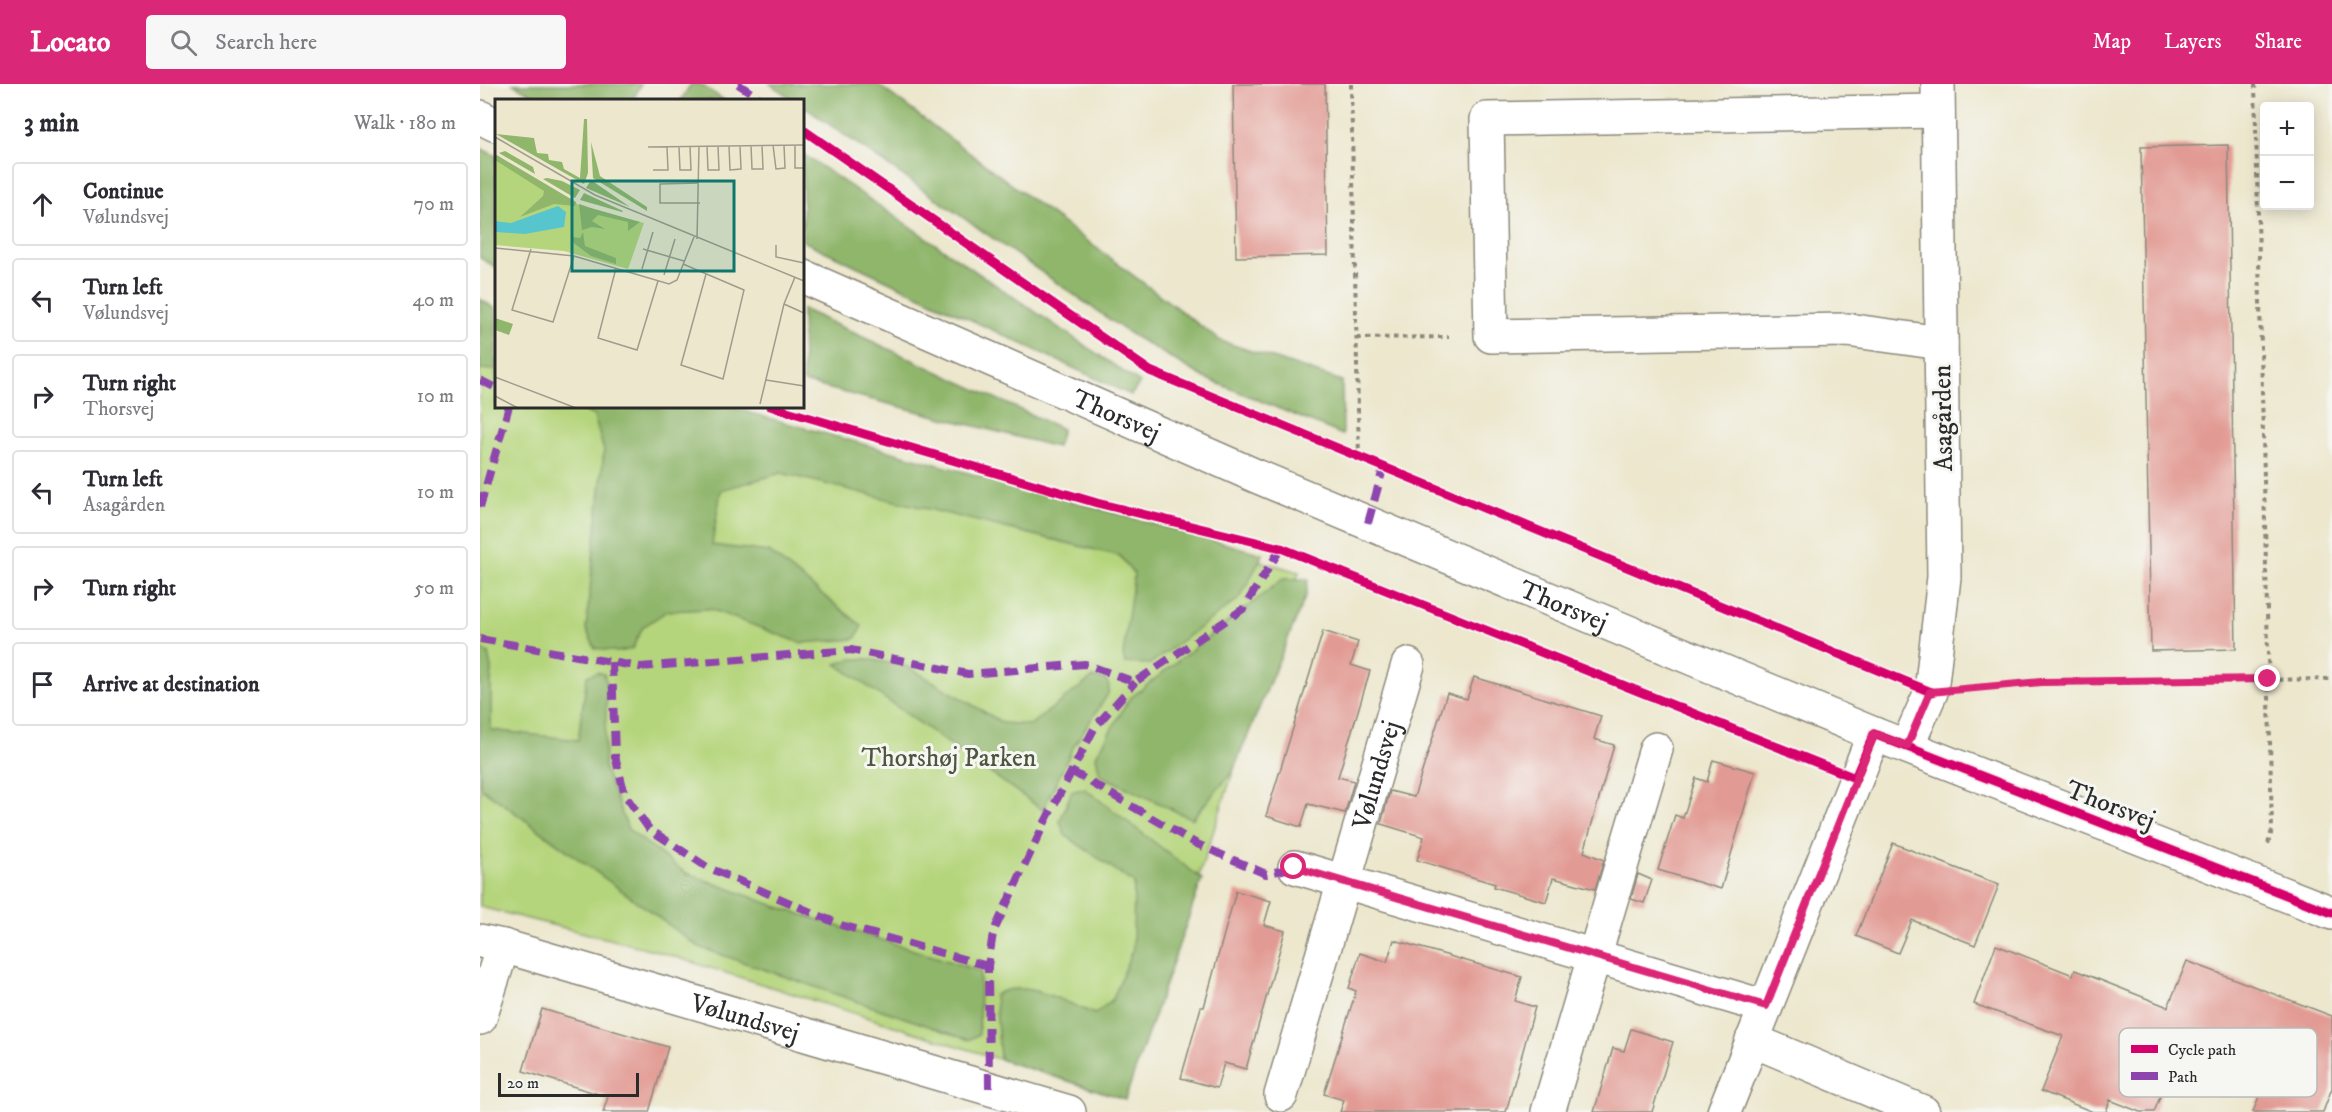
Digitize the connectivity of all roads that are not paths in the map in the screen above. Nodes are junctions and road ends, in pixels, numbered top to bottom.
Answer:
1 (1938, 97) edge
2 (480, 117) edge
3 (495, 124) edge
4 (804, 277) edge
5 (1941, 343) junction
6 (1408, 665) dead end
7 (1874, 734) junction
8 (1907, 746) junction
9 (1656, 749) dead end
10 (1294, 867) dead end
11 (1344, 882) junction
12 (2332, 913) edge
13 (491, 944) edge
14 (1594, 955) junction
15 (1766, 1006) junction
16 (480, 1018) edge
17 (1752, 1040) junction
18 (1281, 1095) dead end
19 (986, 1100) edge
20 (1069, 1112) edge
21 (1548, 1112) edge
22 (1724, 1112) edge
23 (1923, 1112) edge

1 - 5 street, Asagården
1 - 5 street
2 - 3 street
4 - 7 street, Thorsvej
5 - 8 street, Asagården
6 - 11 street, Vølundsvej
7 - 8 street, Thorsvej
7 - 15 street
8 - 12 street, Thorsvej
9 - 14 street
10 - 11 street
11 - 14 street
11 - 18 street, Vølundsvej
13 - 16 street, Vølundsvej
13 - 19 street, Vølundsvej
14 - 15 street
14 - 21 street
15 - 17 street
17 - 22 street
17 - 23 street
19 - 20 street, Vølundsvej

